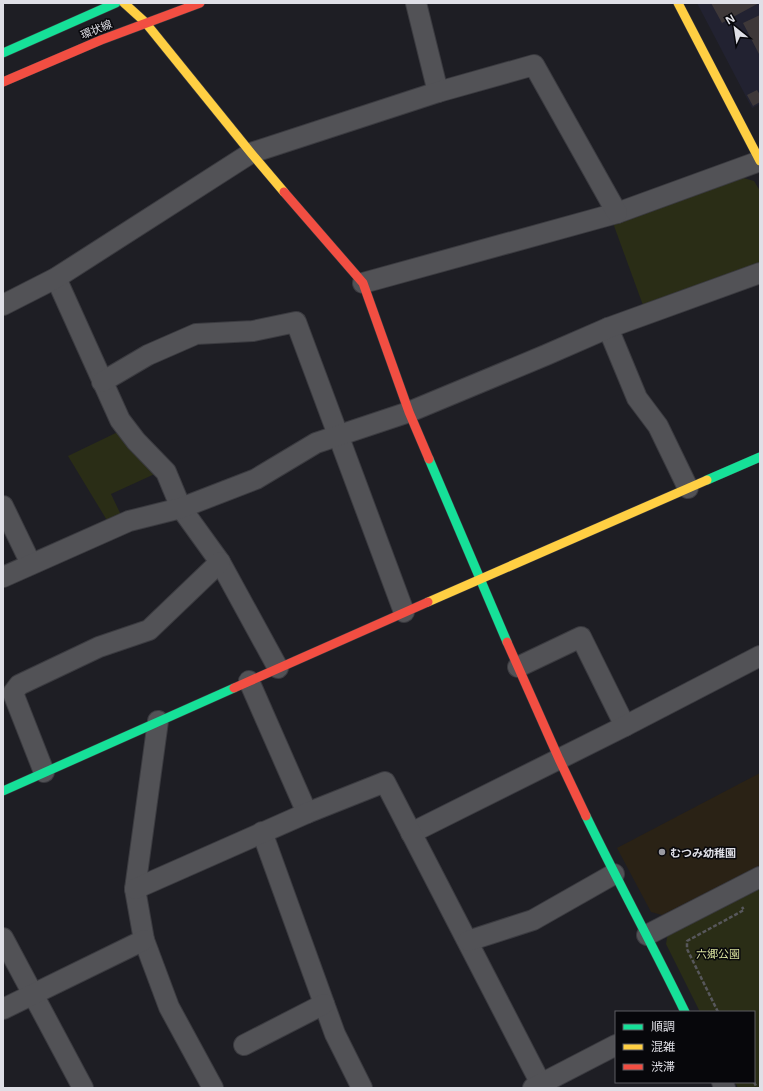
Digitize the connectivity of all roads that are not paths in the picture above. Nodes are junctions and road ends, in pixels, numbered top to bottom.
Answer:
1 (116, 3) edge
2 (124, 3) edge
3 (200, 3) edge
4 (416, 3) edge
5 (678, 3) edge
6 (145, 22) junction
7 (3, 53) edge
8 (3, 82) edge
9 (438, 92) junction
10 (251, 154) junction
11 (760, 161) edge
12 (617, 213) junction
13 (760, 273) edge
14 (56, 278) junction
15 (363, 283) junction
16 (5, 299) edge
17 (608, 328) junction
18 (102, 382) junction
19 (409, 412) junction
20 (339, 435) junction
21 (760, 457) edge
22 (688, 488) junction
23 (3, 506) edge
24 (181, 508) junction
25 (220, 562) junction
26 (32, 564) junction
27 (3, 577) edge
28 (479, 579) junction
29 (404, 612) junction
30 (760, 656) edge
31 (518, 667) junction
32 (278, 668) junction
33 (249, 681) junction
34 (158, 722) junction
35 (625, 726) junction
36 (559, 759) junction
37 (44, 772) junction
38 (3, 791) edge
39 (307, 813) junction
40 (262, 832) junction
41 (412, 833) junction
42 (614, 874) junction
43 (760, 877) edge
44 (135, 889) junction
45 (647, 936) junction
46 (3, 938) edge
47 (144, 940) junction
48 (468, 941) junction
49 (33, 994) junction
50 (324, 1004) junction
51 (3, 1009) edge
52 (683, 1011) edge
53 (244, 1045) dead end
54 (615, 1046) edge
55 (537, 1086) edge
56 (83, 1088) edge
57 (213, 1088) edge
58 (362, 1088) edge

1 - 7 street, 環状線
2 - 6 street
3 - 6 street, 環状線
4 - 9 street
5 - 11 street
6 - 8 street, 環状線
6 - 10 street
9 - 10 street
9 - 12 street
10 - 14 street
10 - 15 street
11 - 12 street
12 - 15 street
13 - 17 street
14 - 16 street
14 - 18 street
15 - 19 street
17 - 19 street
17 - 22 street
18 - 20 street
18 - 24 street
19 - 20 street
19 - 28 street
20 - 24 street
20 - 29 street
21 - 22 street
22 - 28 street
23 - 26 street
24 - 25 street
24 - 26 street
25 - 32 street
25 - 37 street
26 - 27 street
28 - 29 street
28 - 31 street
29 - 32 street
30 - 35 street
31 - 35 street
31 - 36 street
32 - 33 street
33 - 34 street
33 - 39 street
34 - 37 street
34 - 44 street
35 - 36 street
36 - 41 street
36 - 42 street
37 - 38 street
39 - 40 street
39 - 41 street
40 - 44 street
40 - 50 street
41 - 48 street
42 - 45 street
42 - 48 street
43 - 45 street
44 - 47 street
45 - 52 street
46 - 49 street
47 - 49 street
47 - 57 street
48 - 55 street
49 - 51 street
49 - 56 street
50 - 53 street
50 - 58 street
54 - 55 street

